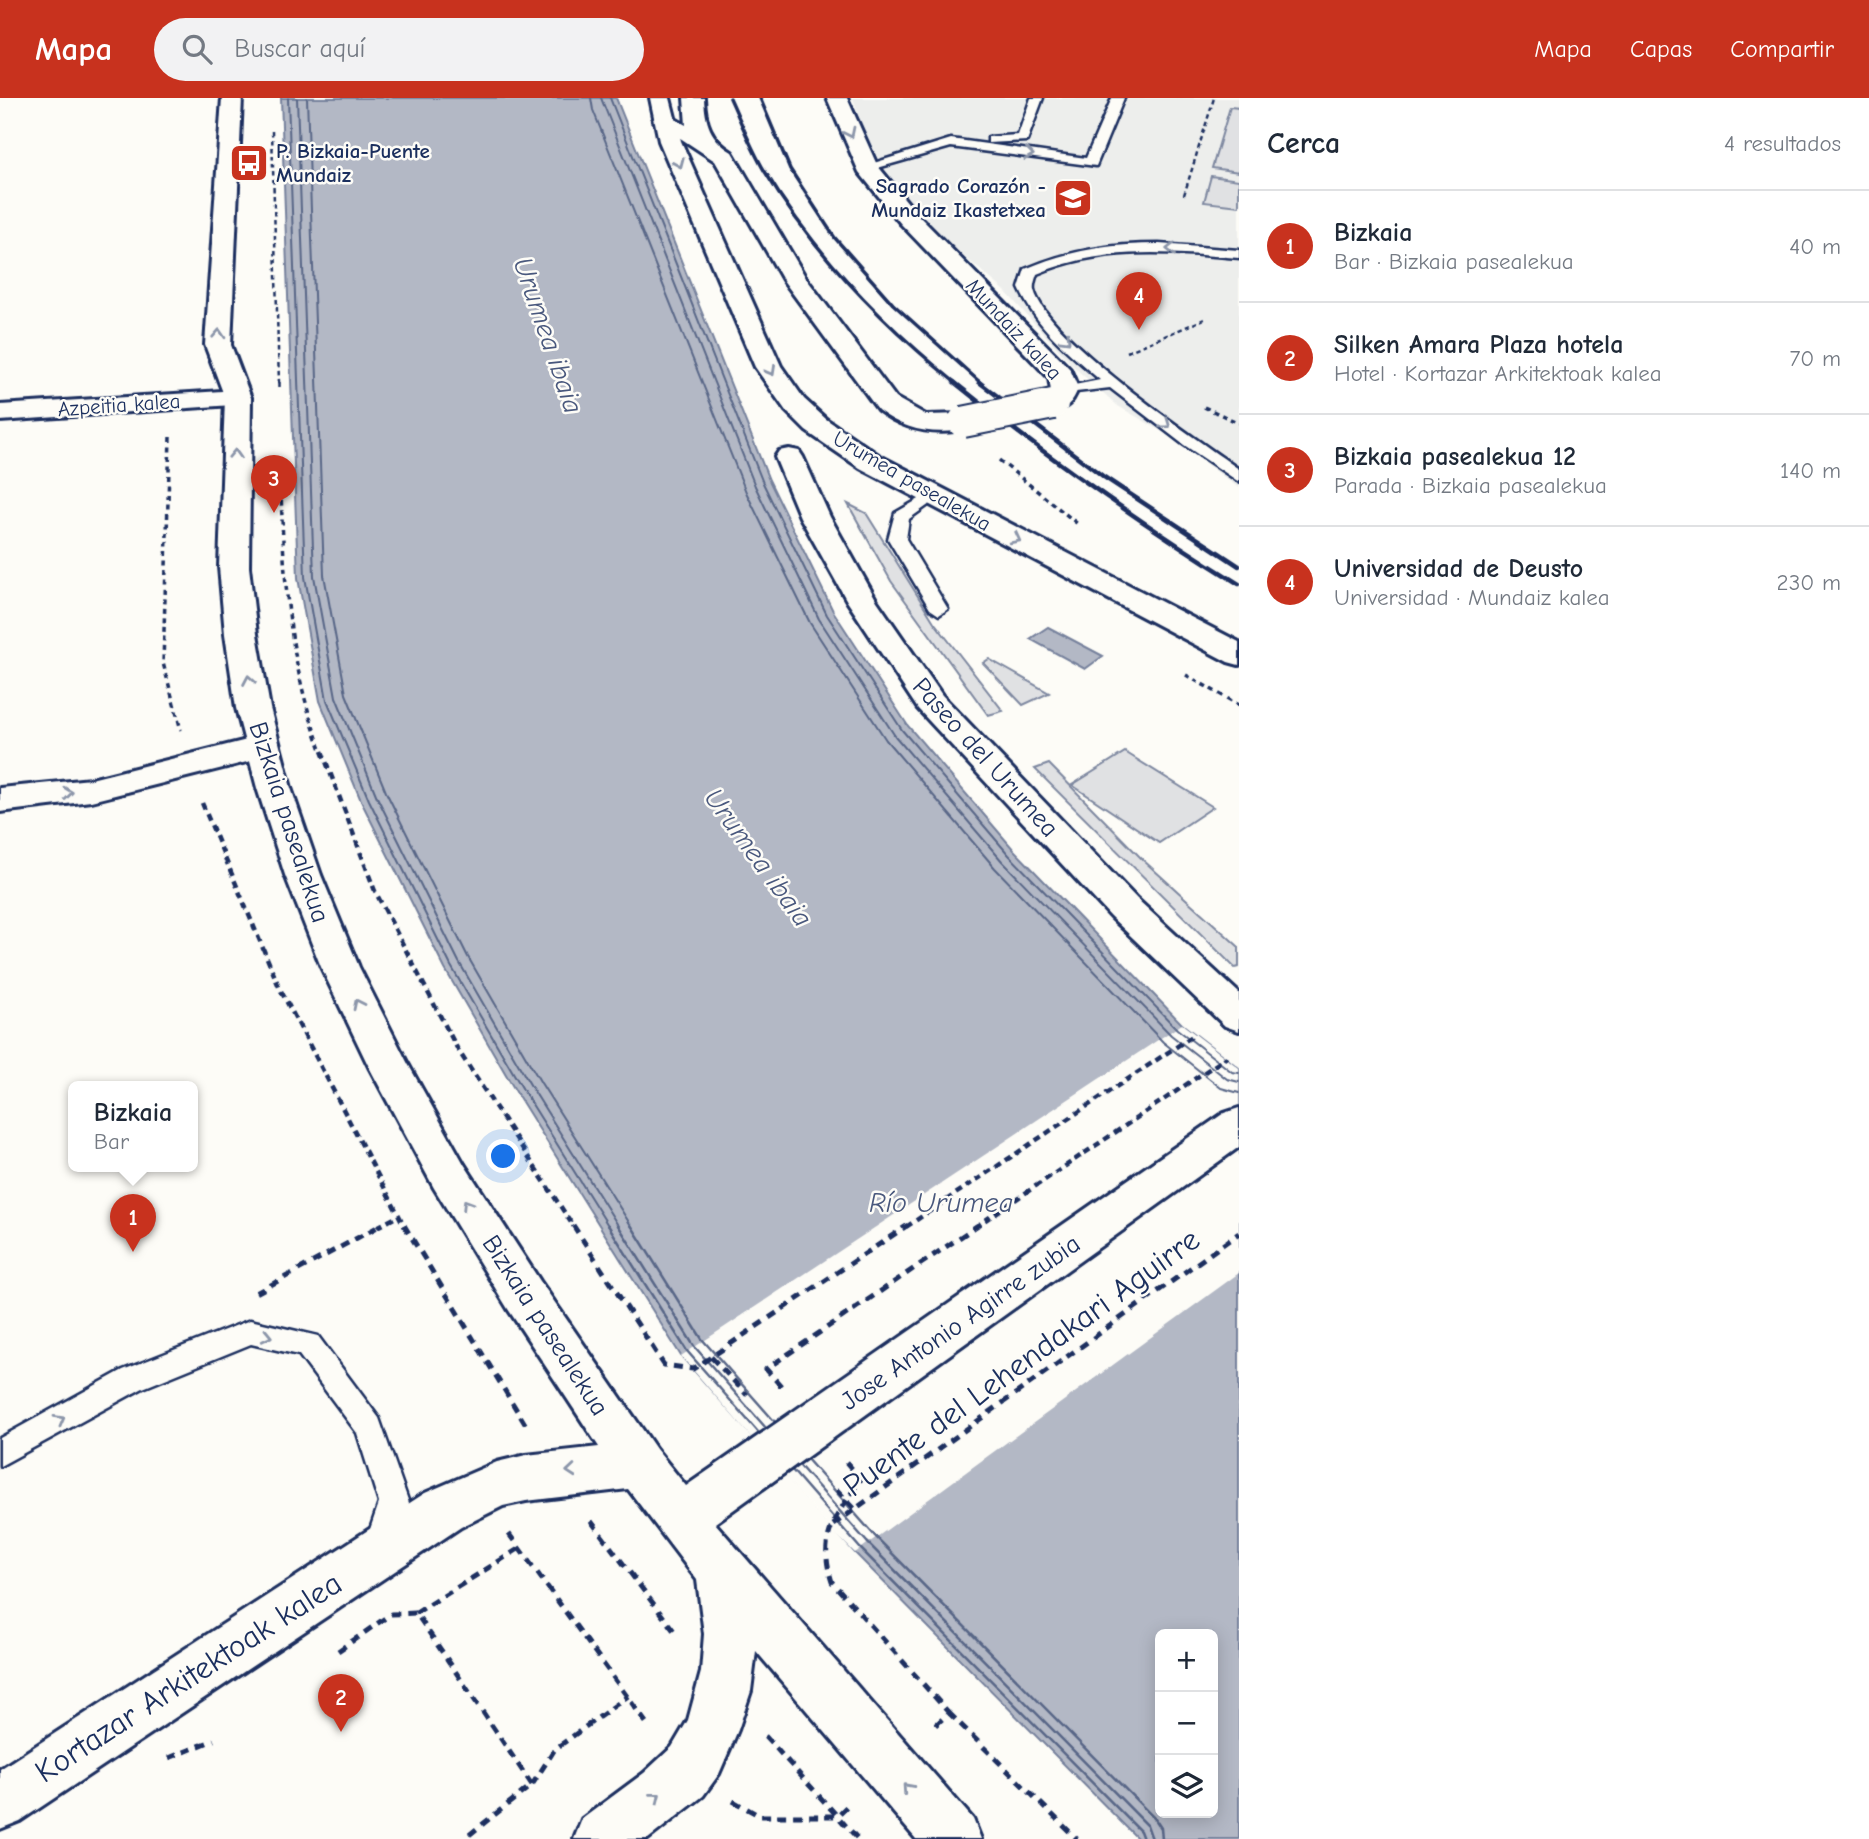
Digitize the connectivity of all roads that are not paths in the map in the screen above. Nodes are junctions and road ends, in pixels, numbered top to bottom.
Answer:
1 (232, 98) edge
2 (694, 98) edge
3 (837, 98) edge
4 (1037, 98) edge
5 (1118, 98) edge
6 (662, 109) edge
7 (951, 143) junction
8 (709, 146) junction
9 (867, 167) junction
10 (1239, 254) edge
11 (1111, 383) junction
12 (1059, 397) junction
13 (238, 398) junction
14 (0, 413) edge
15 (789, 457) dead end
16 (1239, 477) edge
17 (933, 496) junction
18 (939, 609) dead end
19 (1239, 655) edge
20 (263, 747) junction
21 (0, 800) edge
22 (1239, 1016) edge
23 (1239, 1125) edge
24 (0, 1453) edge
25 (639, 1465) junction
26 (681, 1518) junction
27 (376, 1554) junction
28 (719, 1568) junction
29 (0, 1801) edge
30 (602, 1839) edge
31 (953, 1839) edge

13 -> 1 main road, Bizkaia pasealekua
2 - 8 main road
3 -> 9 main road, Mundaiz kalea
4 - 7 lane
7 -> 5 lane
6 - 8 main road, Urumea pasealekua
6 -> 17 main road, Urumea pasealekua
7 - 9 lane
8 - 12 main road, Mundaiz kalea, bridge
9 - 12 main road, Mundaiz kalea
10 -> 11 lane
11 - 12 lane
11 -> 16 lane
13 - 14 main road, Azpeitia kalea
20 -> 13 main road, Bizkaia pasealekua
15 - 22 main road, Paseo del Urumea
17 - 18 lane
17 -> 19 main road, Urumea pasealekua
21 -> 20 main road
25 -> 20 main road, Bizkaia pasealekua
23 - 26 main road, Jose Antonio Agirre zubia
24 -> 27 lane
25 - 26 main road, Bizkaia pasealekua
25 -> 27 main road, Kortazar Arkitektoak kalea
26 - 28 main road, Bizkaia pasealekua
27 - 29 main road, Kortazar Arkitektoak kalea
30 -> 28 main road
31 -> 28 main road

